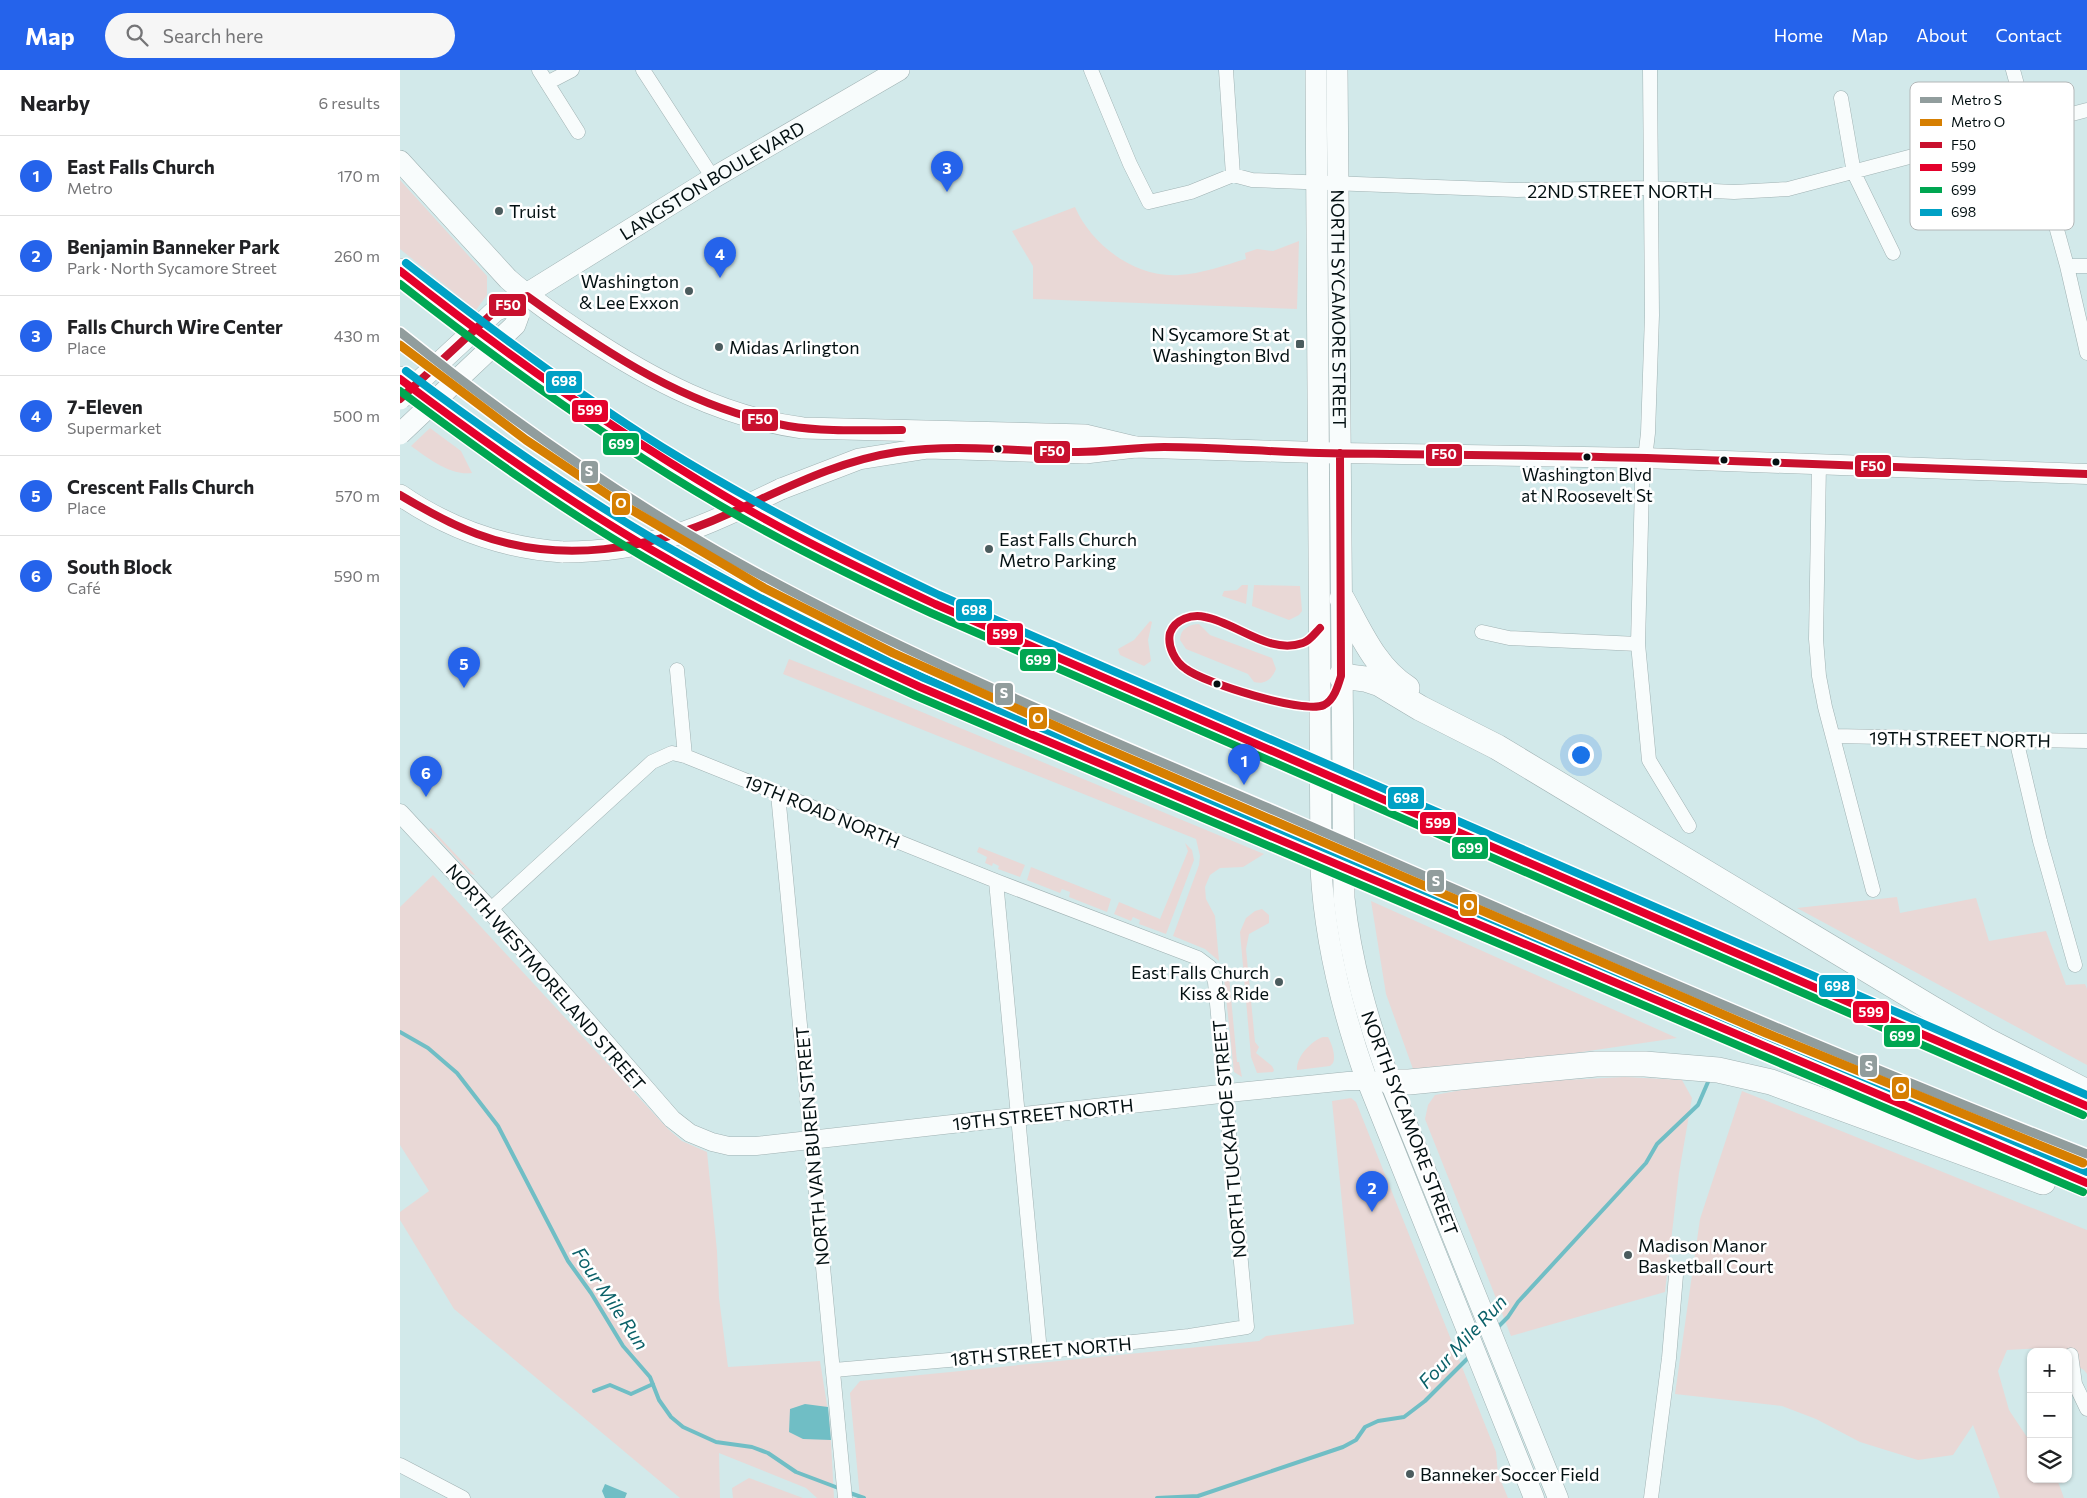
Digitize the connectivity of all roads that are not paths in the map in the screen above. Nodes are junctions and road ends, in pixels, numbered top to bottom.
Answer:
1 (539, 70) edge
2 (572, 70) edge
3 (643, 70) edge
4 (899, 70) edge
5 (1091, 70) edge
6 (1226, 70) edge
7 (1316, 70) edge
8 (1337, 70) edge
9 (1650, 70) edge
10 (875, 76) edge
11 (548, 83) junction
12 (1841, 98) dead end
13 (2087, 110) edge
14 (2074, 114) edge
15 (578, 132) dead end
16 (1910, 158) edge
17 (400, 161) edge
18 (1854, 173) junction
19 (1233, 174) junction
20 (713, 178) junction
21 (1318, 182) junction
22 (1339, 183) junction
23 (1651, 188) junction
24 (2057, 230) edge
25 (1893, 253) dead end
26 (2067, 266) junction
27 (2087, 266) edge
28 (400, 271) edge
29 (518, 305) junction
30 (2087, 353) edge
31 (400, 379) edge
32 (400, 399) edge
33 (400, 434) edge
34 (1135, 447) junction
35 (1330, 453) junction
36 (1644, 458) junction
37 (1819, 464) junction
38 (2087, 474) edge
39 (400, 495) edge
40 (1342, 600) junction
41 (1482, 632) dead end
42 (1638, 644) junction
43 (677, 670) dead end
44 (1331, 675) junction
45 (1465, 731) junction
46 (1834, 736) junction
47 (2016, 739) junction
48 (2087, 741) edge
49 (685, 756) junction
50 (778, 794) junction
51 (400, 813) edge
52 (1689, 826) dead end
53 (996, 881) junction
54 (1873, 890) dead end
55 (490, 910) junction
56 (1198, 958) joint
57 (2075, 965) dead end
58 (1379, 1081) junction
59 (2087, 1092) edge
60 (1225, 1095) junction
61 (2087, 1106) edge
62 (1018, 1116) junction
63 (697, 1136) joint
64 (812, 1139) junction
65 (2087, 1184) edge
66 (2087, 1200) edge
67 (1676, 1275) dead end
68 (1247, 1327) joint
69 (1040, 1352) junction
70 (2072, 1362) edge
71 (834, 1370) junction
72 (2087, 1409) edge
73 (400, 1465) edge
74 (463, 1498) edge
75 (845, 1498) edge
76 (1534, 1498) edge
77 (1558, 1498) edge
78 (1651, 1498) edge

1 - 11 street
2 - 11 street
3 - 20 street
4 - 10 main road, LANGSTON BOULEVARD
5 - 19 street
6 - 19 street
7 - 21 main road, NORTH SYCAMORE STREET
8 - 22 main road, NORTH SYCAMORE STREET
9 - 23 street
10 - 20 main road, LANGSTON BOULEVARD
11 - 15 street
12 - 18 street
13 - 14 street, 22ND STREET NORTH
16 - 18 street, 22ND STREET NORTH
17 - 29 main road
18 - 23 street, 22ND STREET NORTH
18 - 25 street
19 - 21 street, 22ND STREET NORTH
20 - 29 main road, LANGSTON BOULEVARD
21 - 22 street, 22ND STREET NORTH
21 - 35 main road, NORTH SYCAMORE STREET
22 - 23 street, 22ND STREET NORTH
22 - 35 main road, NORTH SYCAMORE STREET
23 - 36 street
24 - 26 street
26 - 27 street
26 - 30 street
28 - 61 highway, bridge
29 - 32 main road, LANGSTON BOULEVARD, bridge
29 - 33 main road, LANGSTON BOULEVARD, bridge
29 - 34 main road
31 - 65 highway, bridge
34 - 35 main road
34 - 39 main road, bridge
35 - 36 main road
35 - 40 main road, NORTH SYCAMORE STREET
35 - 44 main road, NORTH SYCAMORE STREET
36 - 37 main road
36 - 42 street
37 - 38 main road
37 - 46 street
40 - 44 main road, NORTH SYCAMORE STREET
40 - 45 highway
41 - 42 street
42 - 52 street
43 - 49 street
44 - 45 highway
44 - 58 main road, NORTH SYCAMORE STREET
45 - 59 highway
46 - 47 street, 19TH STREET NORTH
46 - 54 street
47 - 48 street, 19TH STREET NORTH
47 - 57 street
49 - 50 street, 19TH ROAD NORTH
49 - 55 street, 19TH ROAD NORTH
50 - 53 street, 19TH ROAD NORTH
50 - 64 street, NORTH VAN BUREN STREET
51 - 55 street, NORTH WESTMORELAND STREET
53 - 56 street, 19TH ROAD NORTH
53 - 62 street
55 - 63 street, NORTH WESTMORELAND STREET
56 - 60 street, NORTH TUCKAHOE STREET
58 - 60 street, 19TH STREET NORTH
58 - 66 highway
58 - 76 main road, NORTH SYCAMORE STREET
58 - 77 main road, NORTH SYCAMORE STREET
60 - 62 street, 19TH STREET NORTH
60 - 68 street, NORTH TUCKAHOE STREET
62 - 64 street, 19TH STREET NORTH
62 - 69 street
63 - 64 street, 19TH STREET NORTH
64 - 71 street, NORTH VAN BUREN STREET
67 - 78 street
68 - 69 street, 18TH STREET NORTH
69 - 71 street, 18TH STREET NORTH
70 - 72 street
71 - 75 street, NORTH VAN BUREN STREET
73 - 74 street

